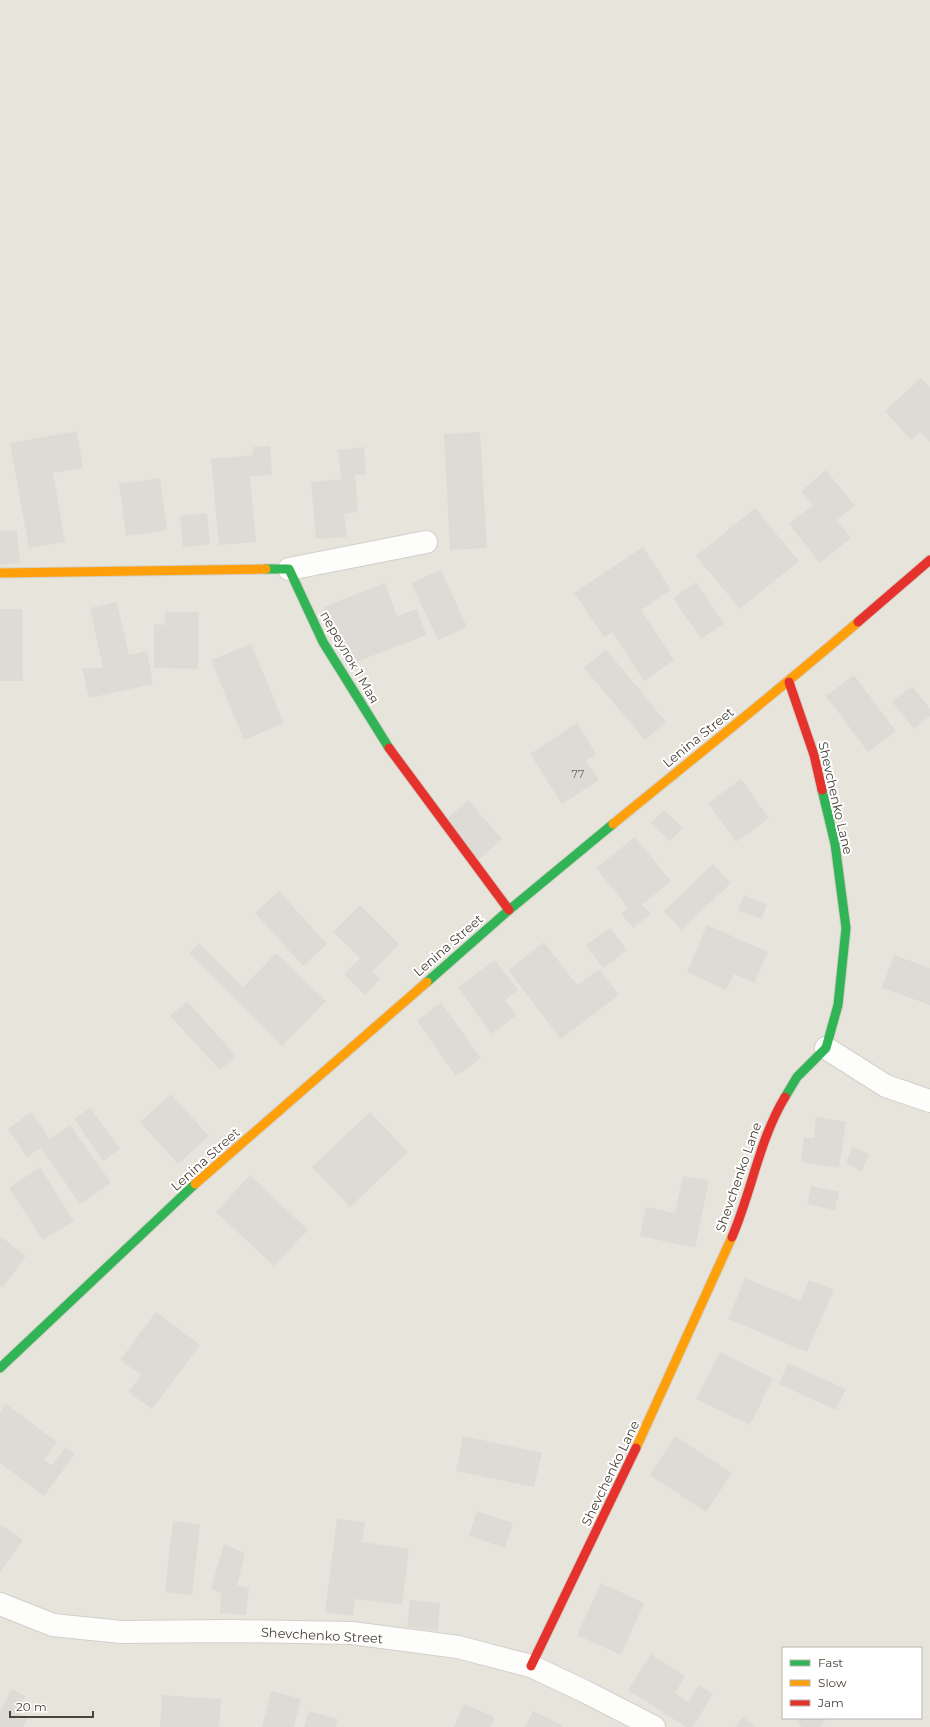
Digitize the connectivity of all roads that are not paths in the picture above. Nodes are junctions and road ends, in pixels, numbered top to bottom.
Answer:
1 (426, 542) dead end
2 (930, 560) edge
3 (289, 569) junction
4 (0, 573) edge
5 (789, 682) junction
6 (509, 910) junction
7 (826, 1048) junction
8 (930, 1101) edge
9 (0, 1368) edge
10 (0, 1604) edge
11 (531, 1666) junction
12 (654, 1727) edge

1 - 3 street
2 - 5 street, Lenina Street
3 - 4 street
3 - 6 street, переулок 1 Мая
5 - 6 street, Lenina Street
5 - 7 street, Shevchenko Lane
6 - 9 street, Lenina Street
7 - 8 street
7 - 11 street, Shevchenko Lane
10 - 11 street, Shevchenko Street
11 - 12 street, Shevchenko Street

